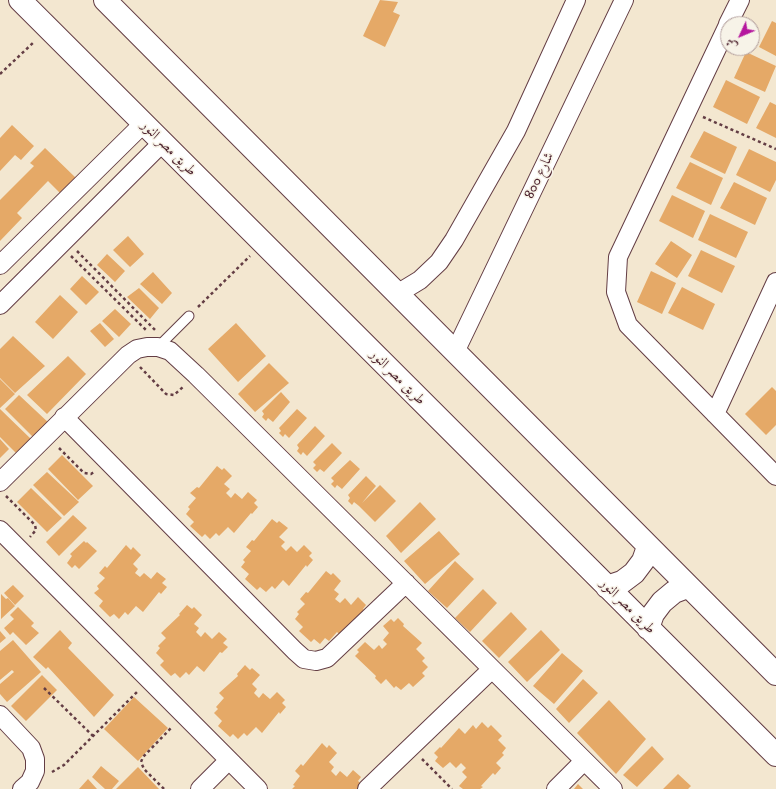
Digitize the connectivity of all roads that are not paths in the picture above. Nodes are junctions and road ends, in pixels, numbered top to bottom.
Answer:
1 (20, 0) edge
2 (105, 0) edge
3 (576, 0) edge
4 (624, 0) edge
5 (740, 0) edge
6 (732, 16) edge
7 (720, 41) edge
8 (143, 124) junction
9 (162, 143) junction
10 (0, 265) edge
11 (776, 282) edge
12 (397, 294) junction
13 (0, 305) edge
14 (189, 316) road end
15 (161, 344) junction
16 (455, 352) junction
17 (715, 414) junction
18 (64, 417) junction
19 (776, 476) edge
20 (3, 488) edge
21 (0, 530) edge
22 (648, 547) junction
23 (406, 583) junction
24 (607, 587) junction
25 (688, 587) junction
26 (648, 628) junction
27 (492, 669) junction
28 (776, 674) edge
29 (0, 715) edge
30 (776, 755) edge
31 (229, 760) junction
32 (584, 761) junction
33 (22, 789) edge
34 (200, 789) edge
35 (258, 789) edge
36 (367, 789) edge
37 (556, 789) edge
38 (613, 789) edge

1 - 8 street, طريق مصر النور
2 - 12 street
3 - 12 street
4 - 16 street, شارع 800
5 - 6 street
7 - 17 street
8 - 9 street, طريق مصر النور
8 - 10 street
9 - 13 street
9 - 24 street, طريق مصر النور
11 - 17 street
12 - 16 street
14 - 15 lane
15 - 18 street
15 - 23 street
16 - 22 street
17 - 19 street
18 - 20 street
18 - 23 street
21 - 31 street
22 - 24 street
22 - 25 street
23 - 27 street
24 - 26 street, طريق مصر النور
25 - 26 street
25 - 28 street
26 - 30 street, طريق مصر النور
27 - 32 street
27 - 36 street
29 - 33 street
31 - 34 street
31 - 35 street
32 - 37 street
32 - 38 street

